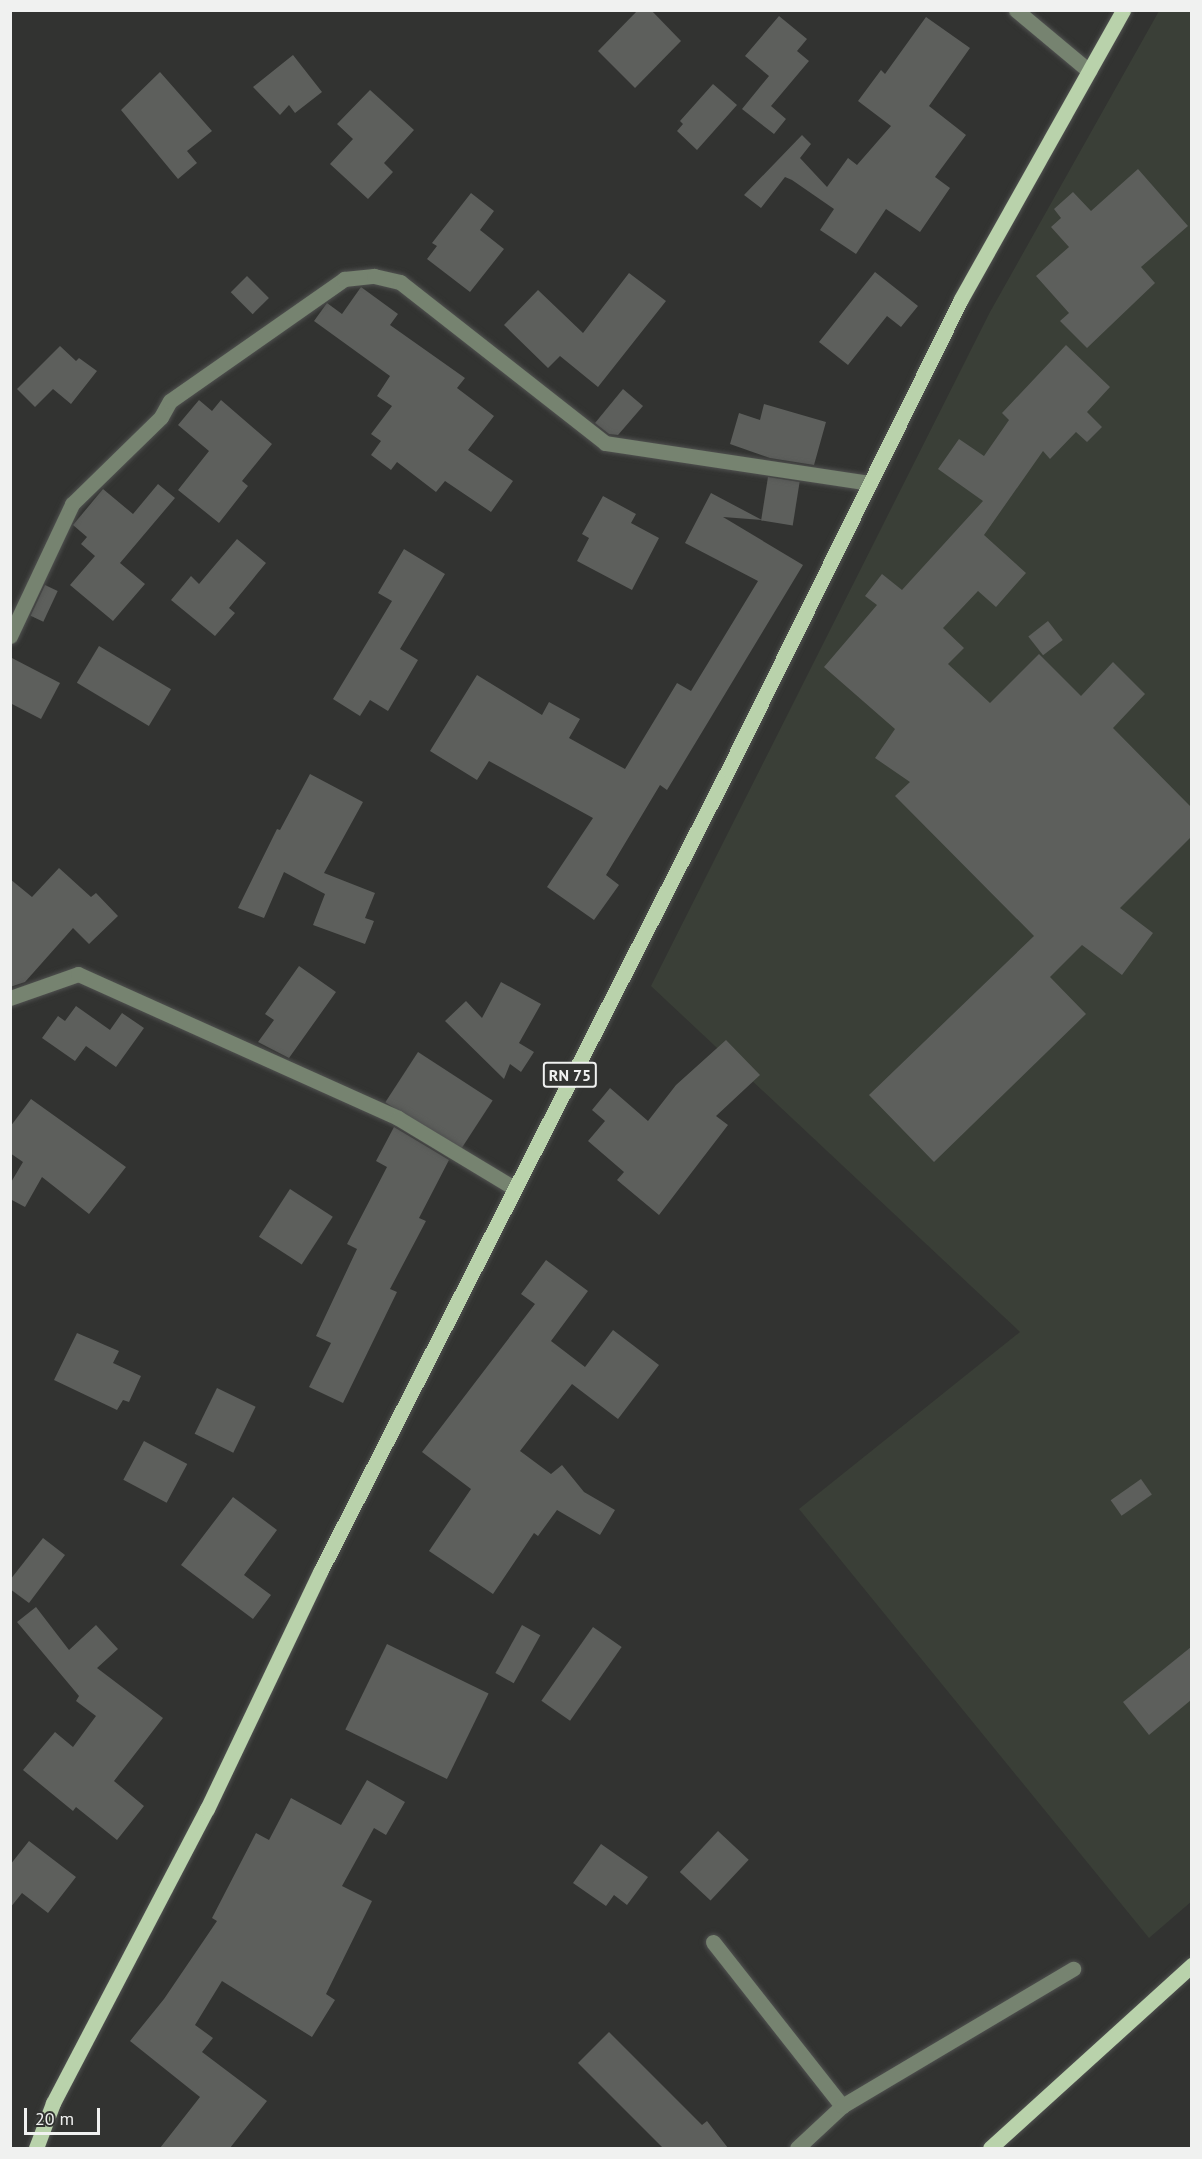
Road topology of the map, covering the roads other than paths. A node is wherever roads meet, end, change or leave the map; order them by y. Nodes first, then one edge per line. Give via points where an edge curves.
1 (1016, 10) edge
2 (1123, 10) edge
3 (1089, 71) junction
4 (870, 483) junction
5 (10, 636) edge
6 (10, 998) edge
7 (513, 1188) junction
8 (713, 1941) dead end
9 (1191, 1965) edge
10 (1073, 1970) dead end
11 (842, 2106) junction
12 (36, 2148) edge
13 (798, 2148) edge
14 (990, 2148) edge

1 - 3 street
2 - 3 main road, RN 75
3 - 4 main road, RN 75 via 961,298
4 - 5 street via 605,443 400,282 374,276 344,279 170,401 160,417 72,504
4 - 7 main road, RN 75
6 - 7 street via 78,974 398,1118
7 - 12 main road, RN 75 via 320,1572 207,1809 53,2103
8 - 11 street
9 - 14 main road
10 - 11 street
11 - 13 street

